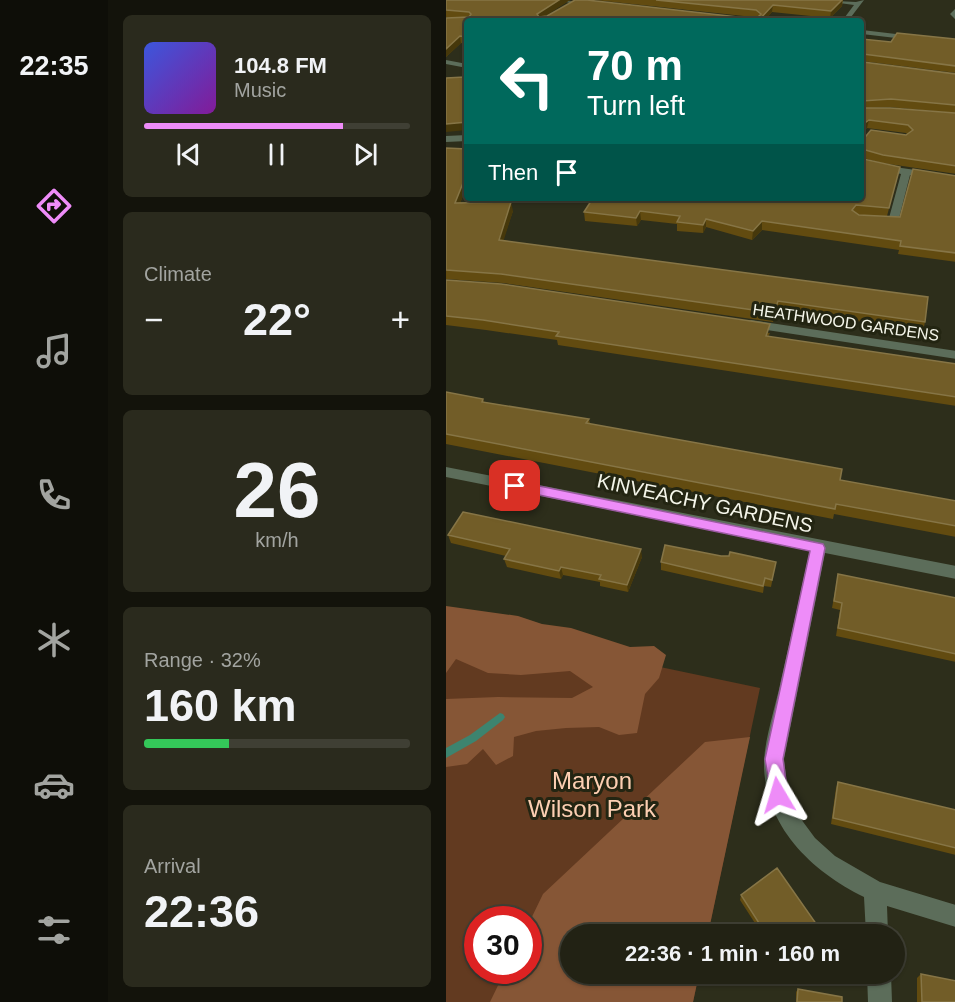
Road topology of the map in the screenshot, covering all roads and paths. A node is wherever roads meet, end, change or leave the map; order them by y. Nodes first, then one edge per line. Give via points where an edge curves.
1 (560, 0) edge
2 (820, 0) edge
3 (576, 1) edge
4 (588, 2) edge
5 (859, 2) edge
6 (567, 6) edge
7 (955, 11) edge
8 (847, 18) edge
9 (956, 18) edge
10 (864, 33) edge
11 (956, 43) edge
12 (446, 62) edge
13 (464, 65) edge
14 (464, 138) edge
15 (446, 139) edge
16 (864, 162) edge
17 (906, 172) junction
18 (956, 179) edge
19 (870, 219) edge
20 (741, 323) edge
21 (956, 355) edge
22 (446, 472) edge
23 (818, 548) junction
24 (956, 573) edge
25 (875, 893) junction
26 (956, 916) edge
27 (877, 924) edge
28 (879, 984) edge
29 (880, 1002) edge

1 - 3 street
2 - 5 street
3 - 4 street
3 - 6 street
5 - 8 street
7 - 9 street
10 - 11 street
12 - 13 street
14 - 15 street
16 - 17 street
17 - 18 street
17 - 19 street via 893,222
20 - 21 street, HEATHWOOD GARDENS
22 - 23 street, KINVEACHY GARDENS
23 - 24 street, KINVEACHY GARDENS
23 - 25 street via 774,759 778,795 796,831 829,867
25 - 26 street
25 - 27 street
28 - 29 street

